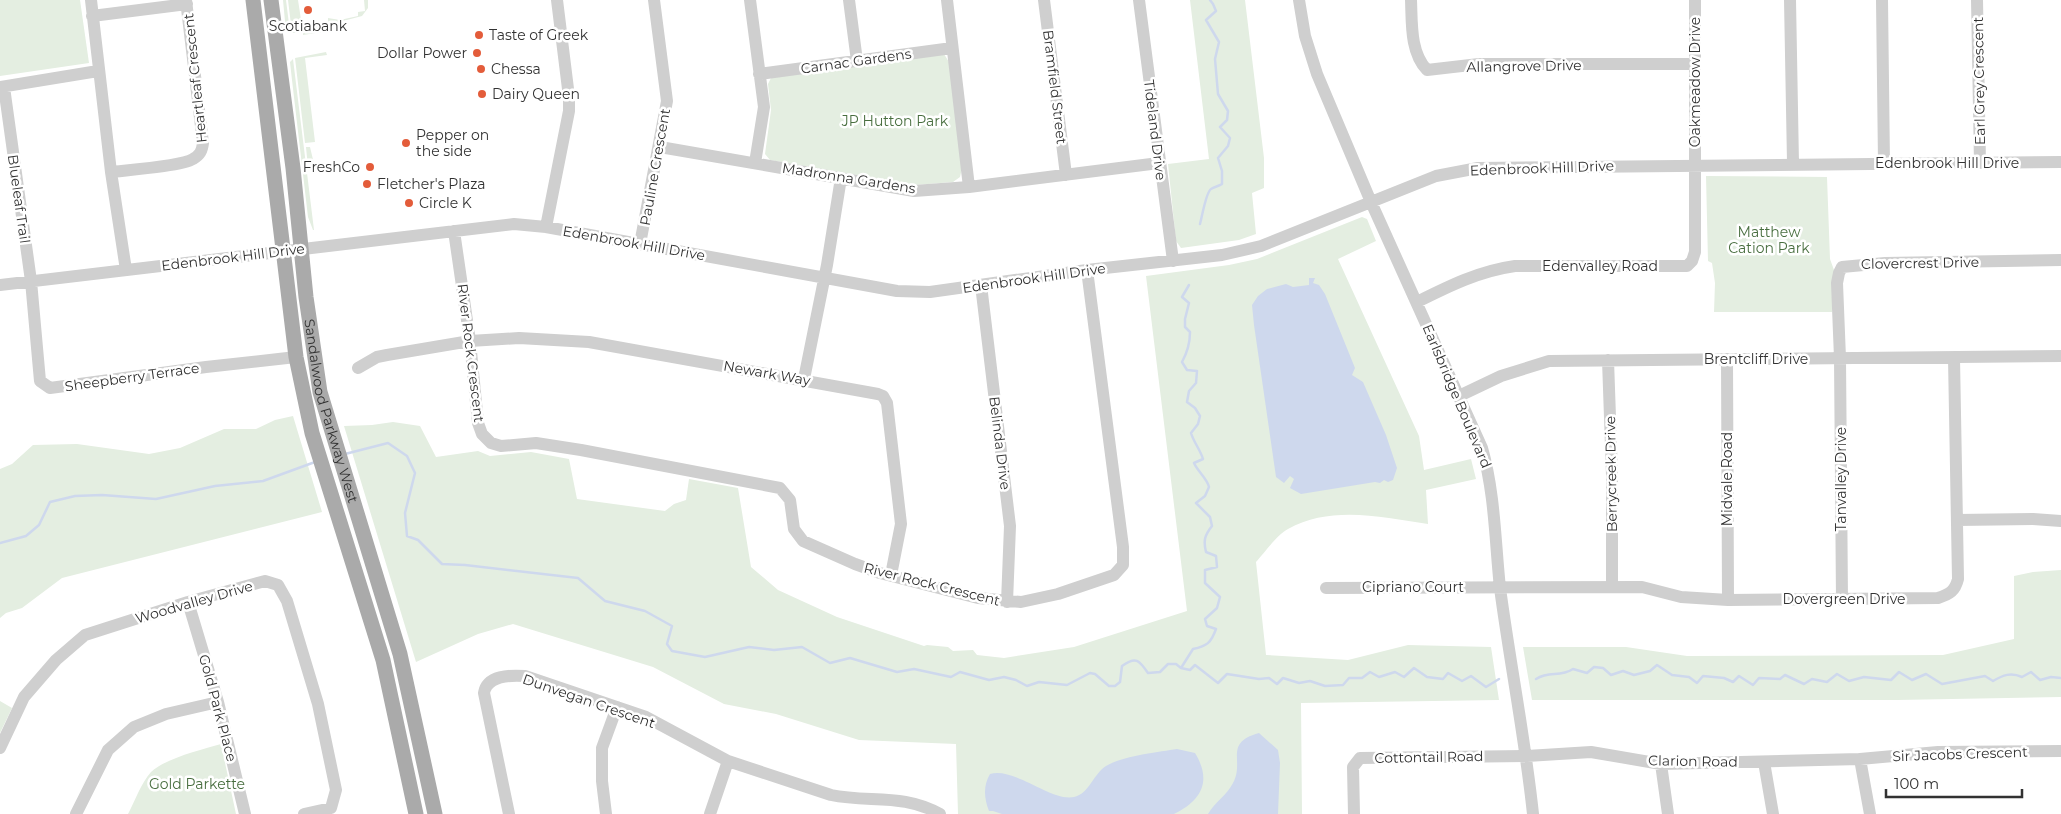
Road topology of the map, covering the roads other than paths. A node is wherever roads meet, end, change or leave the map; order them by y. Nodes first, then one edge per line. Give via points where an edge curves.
1 (90, 0) edge
2 (254, 0) edge
3 (271, 0) edge
4 (557, 0) edge
5 (654, 0) edge
6 (750, 0) edge
7 (849, 0) edge
8 (946, 0) edge
9 (1044, 0) edge
10 (1139, 0) edge
11 (1299, 0) edge
12 (1411, 0) edge
13 (1695, 0) edge
14 (1790, 0) edge
15 (1882, 0) edge
16 (1977, 0) edge
17 (187, 2) edge
18 (92, 16) junction
19 (952, 48) junction
20 (857, 61) junction
21 (1695, 64) junction
22 (98, 71) junction
23 (759, 74) junction
24 (2, 87) edge
25 (660, 147) junction
26 (1980, 162) junction
27 (2061, 162) edge
28 (755, 163) junction
29 (1159, 163) junction
30 (1793, 163) junction
31 (1884, 163) junction
32 (1695, 165) junction
33 (111, 172) junction
34 (1066, 175) junction
35 (842, 178) junction
36 (969, 187) junction
37 (1371, 202) junction
38 (546, 227) junction
39 (454, 231) junction
40 (640, 244) junction
41 (300, 249) junction
42 (285, 251) junction
43 (2061, 260) edge
44 (1172, 261) junction
45 (126, 270) junction
46 (1087, 270) junction
47 (825, 278) junction
48 (31, 281) junction
49 (0, 285) edge
50 (980, 285) junction
51 (1417, 302) junction
52 (470, 341) junction
53 (2061, 356) edge
54 (296, 357) junction
55 (1840, 358) junction
56 (1954, 358) junction
57 (1727, 359) junction
58 (1608, 360) junction
59 (358, 368) dead end
60 (804, 380) junction
61 (1459, 396) junction
62 (1957, 520) junction
63 (2061, 521) edge
64 (891, 575) junction
65 (1500, 587) junction
66 (1612, 587) junction
67 (1326, 588) dead end
68 (1728, 600) junction
69 (1842, 600) junction
70 (188, 602) junction
71 (1007, 602) junction
72 (218, 702) junction
73 (617, 707) junction
74 (0, 748) edge
75 (2061, 751) edge
76 (1527, 756) junction
77 (1860, 759) junction
78 (728, 761) junction
79 (1764, 762) junction
80 (1661, 764) junction
81 (76, 814) edge
82 (245, 814) edge
83 (304, 814) edge
84 (416, 814) edge
85 (435, 814) edge
86 (509, 814) edge
87 (606, 814) edge
88 (710, 814) edge
89 (940, 814) edge
90 (1354, 814) edge
91 (1533, 814) edge
92 (1668, 814) edge
93 (1773, 814) edge
94 (1870, 814) edge

1 - 18 street
2 - 42 main road, Sandalwood Parkway West
3 - 41 main road, Sandalwood Parkway West
4 - 38 street via 569,111
5 - 25 street, Pauline Crescent via 667,101
6 - 23 street
7 - 20 street
8 - 19 street
9 - 34 street, Bramfield Street
10 - 29 street, Tideland Drive
11 - 37 street, Earlsbridge Boulevard via 1305,36 1317,74
12 - 21 street, Allangrove Drive via 1414,41 1427,70 1480,64
13 - 21 street, Oakmeadow Drive
14 - 30 street
15 - 31 street
16 - 26 street, Earl Grey Crescent
17 - 18 street
17 - 33 street, Heartleaf Crescent via 202,150 188,162
18 - 22 street
19 - 20 street, Carnac Gardens
19 - 36 street
20 - 23 street, Carnac Gardens
21 - 32 street, Oakmeadow Drive
22 - 24 street
22 - 33 street
23 - 28 street via 764,107
24 - 48 street, Blueleaf Trail
25 - 28 street, Madronna Gardens
25 - 40 street, Pauline Crescent
26 - 27 street, Edenbrook Hill Drive
26 - 31 street, Edenbrook Hill Drive
28 - 35 street, Madronna Gardens
29 - 34 street, Madronna Gardens
29 - 44 street, Tideland Drive
30 - 31 street, Edenbrook Hill Drive
30 - 32 street, Edenbrook Hill Drive
32 - 37 street, Edenbrook Hill Drive via 1478,168 1436,176
32 - 51 street, Edenvalley Road via 1695,252 1687,266 1515,266 1492,269 1464,278
33 - 45 street
34 - 36 street, Madronna Gardens
35 - 36 street, Madronna Gardens via 914,191
35 - 47 street
37 - 44 street, Edenbrook Hill Drive via 1261,246 1222,256
37 - 51 street, Earlsbridge Boulevard
38 - 39 street, Edenbrook Hill Drive via 504,224
38 - 40 street, Edenbrook Hill Drive
39 - 41 street, Edenbrook Hill Drive
39 - 52 street, River Rock Crescent
40 - 47 street, Edenbrook Hill Drive
41 - 42 street, Edenbrook Hill Drive
41 - 85 main road, Sandalwood Parkway West via 320,392 400,654
42 - 45 street, Edenbrook Hill Drive
42 - 54 main road, Sandalwood Parkway West
43 - 55 street, Clovercrest Drive via 1886,263 1842,267 1837,284
44 - 46 street, Edenbrook Hill Drive
45 - 48 street, Edenbrook Hill Drive
46 - 50 street, Edenbrook Hill Drive
46 - 71 street, River Rock Crescent via 1122,537 1122,565 1114,575 1058,594
47 - 50 street, Edenbrook Hill Drive via 914,292
47 - 60 street
48 - 49 street, Edenbrook Hill Drive
48 - 54 street, Sheepberry Terrace via 40,381 50,388
50 - 71 street, Belinda Drive via 1010,526
51 - 61 street, Earlsbridge Boulevard
52 - 59 street, Newark Way via 377,357
52 - 60 street, Newark Way via 519,338 589,342
52 - 64 street, River Rock Crescent via 478,423 482,434 491,443 501,446 536,443 581,450 780,488 790,500 794,529 803,541 855,564
53 - 56 street, Brentcliff Drive
54 - 84 main road, Sandalwood Parkway West via 312,433 383,660
55 - 56 street, Brentcliff Drive
55 - 57 street, Brentcliff Drive
55 - 69 street, Tanvalley Drive
56 - 62 street, Dovergreen Drive
57 - 58 street, Brentcliff Drive
57 - 68 street, Midvale Road
58 - 61 street, Brentcliff Drive via 1550,361 1501,376
58 - 66 street, Berrycreek Drive
60 - 64 street, Newark Way via 878,394 887,403 901,524
61 - 65 street, Earlsbridge Boulevard via 1482,448 1489,474
62 - 63 street
62 - 69 street, Dovergreen Drive via 1958,578 1955,589 1949,594 1938,598
64 - 71 street, River Rock Crescent via 978,598
65 - 66 street, Dovergreen Drive
65 - 67 street, Cipriano Court
65 - 76 street, Earlsbridge Boulevard
66 - 68 street, Dovergreen Drive via 1642,587 1681,597
68 - 69 street, Dovergreen Drive
70 - 72 street, Gold Park Place
70 - 74 street, Woodvalley Drive via 85,635 56,660 24,697
70 - 83 street, Woodvalley Drive via 265,581 278,586 287,601 318,704 336,790 331,808
72 - 81 street via 166,714 134,727 108,750
72 - 82 street, Gold Park Place
73 - 78 street, Dunvegan Crescent via 646,717
73 - 86 street, Dunvegan Crescent via 525,676 509,675 490,681 484,693
73 - 87 street via 602,748
75 - 77 street, Sir Jacobs Crescent via 1938,752
76 - 80 street, Clarion Road via 1591,752
76 - 90 street, Cottontail Road via 1360,758 1353,767
76 - 91 street, Earlsbridge Boulevard
77 - 79 street, Clarion Road
77 - 94 street
78 - 88 street
78 - 89 street, Dunvegan Crescent via 831,795 913,802
79 - 80 street, Clarion Road
79 - 93 street
80 - 92 street

